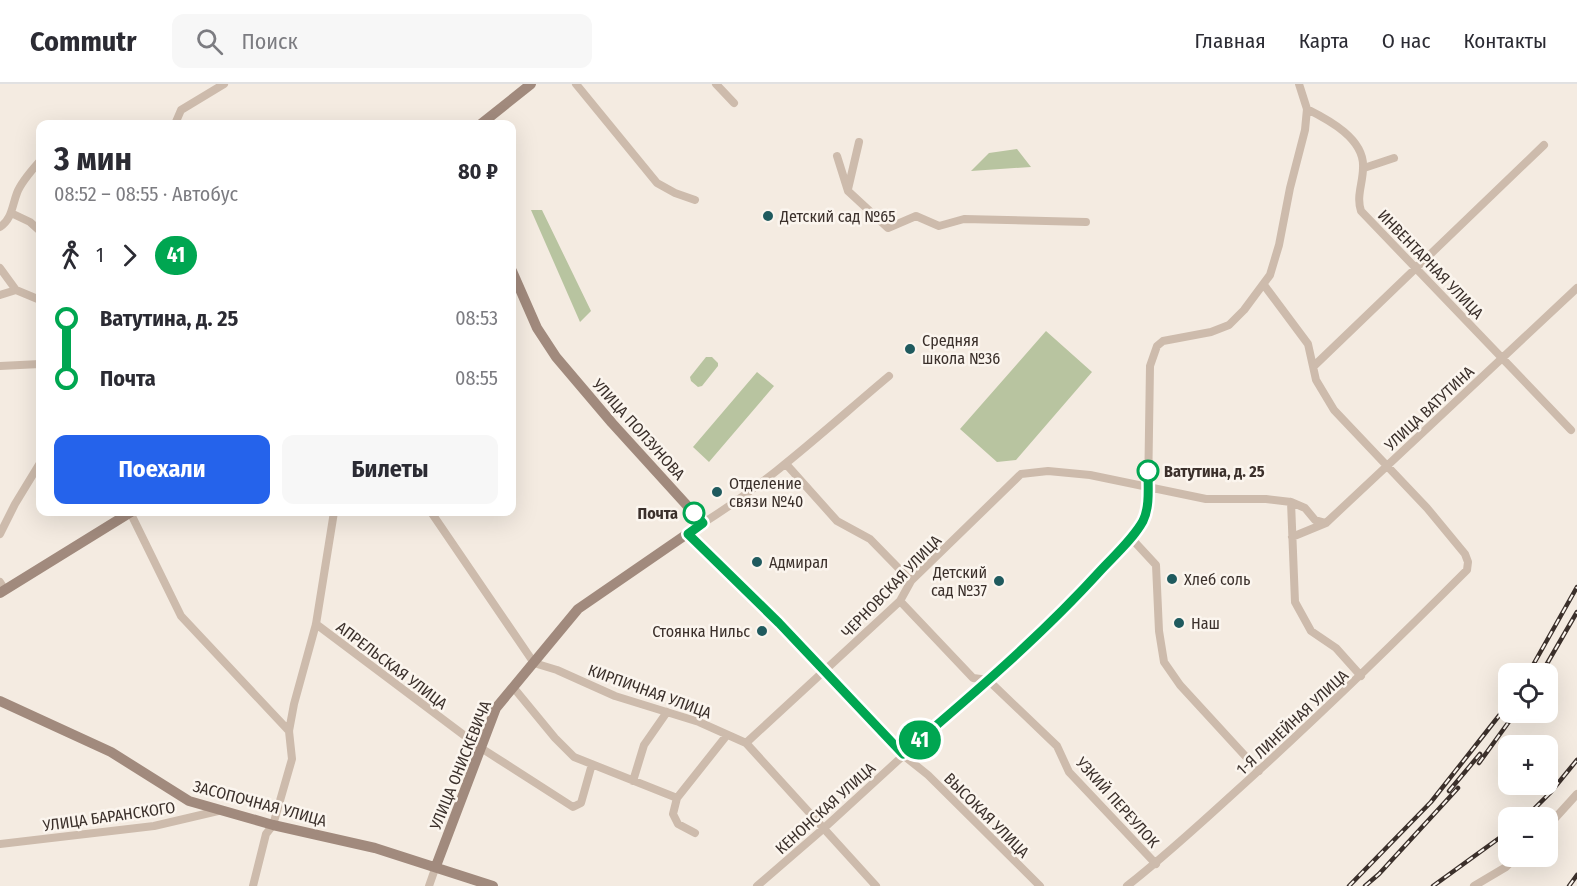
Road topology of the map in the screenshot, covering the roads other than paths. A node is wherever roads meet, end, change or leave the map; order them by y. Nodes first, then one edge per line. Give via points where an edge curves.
1 (224, 84) edge
2 (531, 84) edge
3 (576, 84) edge
4 (716, 84) edge
5 (1299, 84) edge
6 (734, 103) dead end
7 (1307, 109) junction
8 (177, 120) edge
9 (486, 120) edge
10 (859, 142) dead end
11 (1544, 146) dead end
12 (837, 156) dead end
13 (1394, 158) dead end
14 (36, 166) edge
15 (1364, 168) junction
16 (848, 191) junction
17 (695, 200) dead end
18 (11, 213) junction
19 (1086, 222) dead end
20 (0, 227) edge
21 (36, 227) edge
22 (0, 267) edge
23 (1416, 268) junction
24 (516, 280) edge
25 (1264, 285) junction
26 (1577, 288) edge
27 (16, 290) junction
28 (0, 295) edge
29 (36, 298) edge
30 (1503, 358) junction
31 (36, 364) edge
32 (0, 366) edge
33 (1314, 366) junction
34 (889, 376) dead end
35 (1571, 430) dead end
36 (786, 464) junction
37 (1387, 468) junction
38 (36, 470) edge
39 (1148, 488) junction
40 (1291, 502) junction
41 (123, 516) edge
42 (132, 516) edge
43 (333, 516) edge
44 (434, 516) edge
45 (703, 523) junction
46 (1326, 523) junction
47 (0, 534) edge
48 (688, 534) junction
49 (1292, 537) junction
50 (1131, 538) junction
51 (911, 581) junction
52 (2, 588) edge
53 (900, 601) junction
54 (316, 624) junction
55 (534, 663) junction
56 (825, 672) junction
57 (1361, 676) junction
58 (988, 680) junction
59 (513, 687) junction
60 (0, 701) edge
61 (667, 712) junction
62 (290, 731) junction
63 (727, 735) junction
64 (746, 743) junction
65 (481, 748) junction
66 (903, 754) junction
67 (592, 764) junction
68 (1259, 771) junction
69 (633, 781) junction
70 (1577, 794) edge
71 (678, 798) junction
72 (221, 810) junction
73 (1558, 815) edge
74 (273, 825) junction
75 (823, 829) junction
76 (695, 833) dead end
77 (0, 844) edge
78 (1156, 864) junction
79 (436, 866) junction
80 (1506, 867) edge
81 (254, 886) edge
82 (429, 886) edge
83 (493, 886) edge
84 (757, 886) edge
85 (876, 886) edge
86 (1040, 886) edge
87 (1127, 886) edge
88 (1474, 886) edge

1 - 8 street via 182,110
2 - 9 street
3 - 17 street via 657,183
4 - 6 street
5 - 7 street
7 - 15 street via 1349,135
7 - 25 street via 1280,245
10 - 16 street
11 - 23 street
12 - 16 street
13 - 15 street
14 - 18 street via 18,191
15 - 23 street, ИНВЕНТАРНАЯ УЛИЦА via 1358,202 1361,211
16 - 19 street via 888,228 916,216 939,226 964,219
18 - 20 street
18 - 21 street
22 - 27 street
23 - 30 street, ИНВЕНТАРНАЯ УЛИЦА
23 - 33 street
24 - 45 street, УЛИЦА ПОЛЗУНОВА via 537,328 556,357
25 - 33 street via 1308,344
25 - 39 street, КЕНОНСКАЯ УЛИЦА via 1229,325 1168,339 1157,346 1150,366
26 - 30 street, УЛИЦА ВАТУТИНА
27 - 28 street
27 - 29 street
30 - 35 street, ИНВЕНТАРНАЯ УЛИЦА
30 - 37 street, УЛИЦА ВАТУТИНА
31 - 32 street
33 - 37 street via 1316,380 1334,410
34 - 36 street
36 - 45 street
36 - 51 street via 837,521 870,539
37 - 46 street, УЛИЦА ВАТУТИНА
37 - 57 street, 1-Я ЛИНЕЙНАЯ УЛИЦА via 1427,508 1468,562 1467,570
38 - 47 street
39 - 40 street, ЧЕРНОВСКАЯ УЛИЦА via 1206,499
39 - 50 street, КЕНОНСКАЯ УЛИЦА via 1144,518
39 - 51 street, ЧЕРНОВСКАЯ УЛИЦА via 1090,475 1048,471 1021,474
40 - 46 street via 1305,508 1315,520
40 - 49 street
41 - 52 street
42 - 62 street via 181,616
43 - 54 street
44 - 55 street
45 - 48 street, УЛИЦА ОНИСКЕВИЧА
46 - 49 street, УЛИЦА ВАТУТИНА
48 - 55 street, УЛИЦА ОНИСКЕВИЧА via 578,609
48 - 56 street, ВЫСОКАЯ УЛИЦА
49 - 57 street via 1295,602 1311,631 1336,648
50 - 58 street, КЕНОНСКАЯ УЛИЦА via 1082,592
50 - 68 street via 1156,565 1164,662 1180,685
51 - 53 street, ЧЕРНОВСКАЯ УЛИЦА
53 - 56 street, ЧЕРНОВСКАЯ УЛИЦА
53 - 58 street, УЗКИЙ ПЕРЕУЛОК via 973,678
54 - 62 street
54 - 65 street, АПРЕЛЬСКАЯ УЛИЦА
55 - 59 street, УЛИЦА ОНИСКЕВИЧА
55 - 61 street, КИРПИЧНАЯ УЛИЦА
56 - 64 street, ЧЕРНОВСКАЯ УЛИЦА
56 - 66 street, ВЫСОКАЯ УЛИЦА
57 - 68 street, 1-Я ЛИНЕЙНАЯ УЛИЦА
58 - 66 street, КЕНОНСКАЯ УЛИЦА
58 - 78 street, УЗКИЙ ПЕРЕУЛОК via 1057,746 1070,772
59 - 65 street, УЛИЦА ОНИСКЕВИЧА via 496,708
59 - 67 street via 574,757
60 - 72 street, ЗАСОПОЧНАЯ УЛИЦА via 111,752 189,801
61 - 63 street, КИРПИЧНАЯ УЛИЦА
61 - 69 street via 644,745
62 - 74 street via 292,759
63 - 64 street, КИРПИЧНАЯ УЛИЦА
63 - 71 street
64 - 75 street, КИРПИЧНАЯ УЛИЦА
65 - 67 street, АПРЕЛЬСКАЯ УЛИЦА via 573,807 581,803
65 - 79 street, УЛИЦА ОНИСКЕВИЧА
66 - 75 street, КЕНОНСКАЯ УЛИЦА
66 - 86 street, ВЫСОКАЯ УЛИЦА
67 - 69 street
68 - 78 street, 1-Я ЛИНЕЙНАЯ УЛИЦА
69 - 71 street
70 - 73 street
71 - 76 street via 673,814 678,824
72 - 74 street, ЗАСОПОЧНАЯ УЛИЦА
72 - 77 street, УЛИЦА БАРАНСКОГО via 154,826
74 - 79 street, ЗАСОПОЧНАЯ УЛИЦА
74 - 81 street via 266,834
75 - 84 street, КЕНОНСКАЯ УЛИЦА
75 - 85 street, КИРПИЧНАЯ УЛИЦА
78 - 87 street, 1-Я ЛИНЕЙНАЯ УЛИЦА
79 - 82 street, УЛИЦА ОНИСКЕВИЧА
79 - 83 street, ЗАСОПОЧНАЯ УЛИЦА
80 - 88 street

